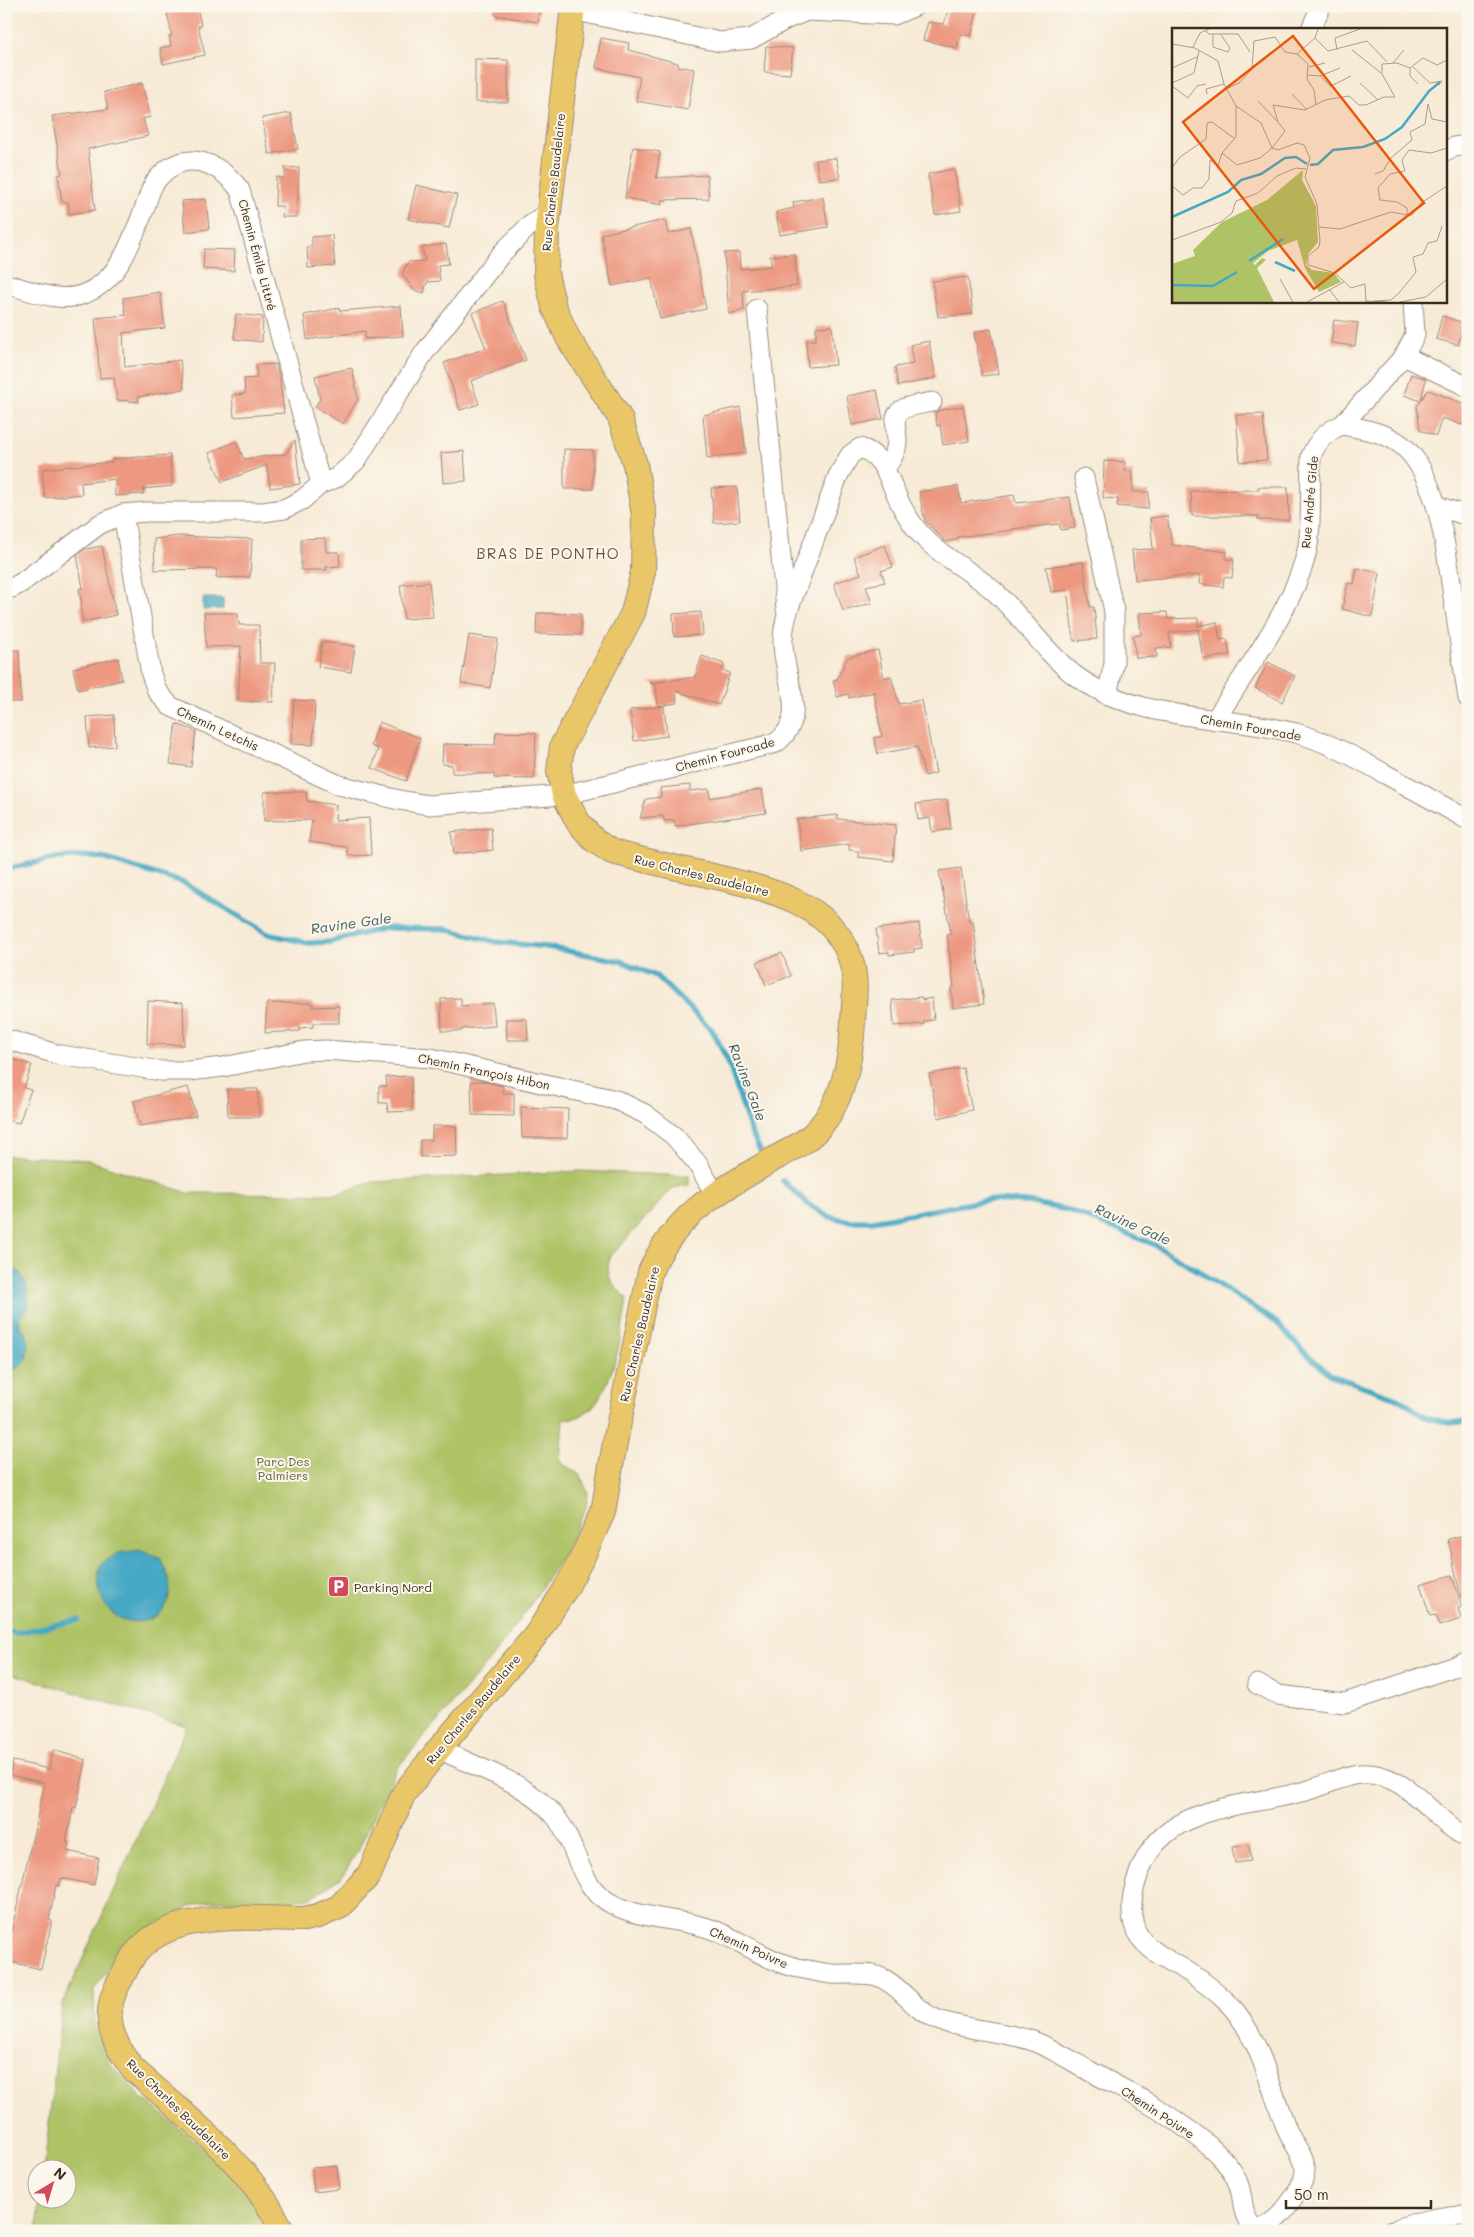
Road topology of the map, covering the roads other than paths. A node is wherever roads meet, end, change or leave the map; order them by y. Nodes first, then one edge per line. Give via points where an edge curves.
1 (915, 6) edge
2 (1322, 6) edge
3 (572, 8) edge
4 (1311, 28) edge
5 (1468, 145) edge
6 (1446, 151) edge
7 (548, 212) junction
8 (6, 284) edge
9 (1413, 302) edge
10 (757, 309) dead end
11 (1404, 356) junction
12 (1468, 387) edge
13 (932, 402) dead end
14 (1342, 425) junction
15 (885, 468) junction
16 (1084, 478) dead end
17 (321, 484) junction
18 (1437, 506) junction
19 (123, 514) junction
20 (1468, 516) edge
21 (6, 587) edge
22 (787, 616) junction
23 (1465, 659) edge
24 (1107, 695) junction
25 (1468, 698) edge
26 (1215, 720) junction
27 (564, 795) junction
28 (1468, 820) edge
29 (6, 1039) edge
30 (715, 1194) junction
31 (1468, 1662) edge
32 (1257, 1684) dead end
33 (439, 1749) junction
34 (1468, 1838) edge
35 (1468, 2215) edge
36 (1260, 2230) edge
37 (282, 2231) edge
38 (1391, 2231) edge

1 - 3 street via 894,15 806,12 792,16 751,39 720,42
2 - 4 street
3 - 7 main road, Rue Charles Baudelaire
5 - 6 street
7 - 17 street via 502,253 424,353 356,461 336,478
7 - 27 main road, Rue Charles Baudelaire via 546,274 554,307 568,338 620,418 634,464 644,515 643,572 633,613 562,746 559,771
8 - 17 street, Chemin Émile Littré via 62,299 83,295 103,285 130,246 154,183 176,165 195,159 214,166 230,177 240,190
9 - 11 street, Rue André Gide via 1415,335
10 - 22 street
11 - 12 street
11 - 14 street, Rue André Gide
13 - 15 street via 904,408 897,414 894,422 897,444 893,458
14 - 18 street via 1384,435 1402,445 1420,468
14 - 26 street, Rue André Gide via 1323,437 1311,456 1308,545 1296,582 1281,614
15 - 22 street, Chemin Fourcade via 871,453 860,448 850,455 843,466
15 - 24 street, Chemin Fourcade via 904,512 928,542 996,593 1060,663
16 - 24 street via 1114,611 1114,663
17 - 19 street via 302,500 284,509
18 - 20 street
18 - 23 street
19 - 21 street via 100,524 21,583 12,588
19 - 27 street, Chemin Letchis via 151,674 157,691 170,706 339,785 399,800 429,805
22 - 27 street, Chemin Fourcade via 783,640 795,709 791,727 785,736 776,742
23 - 25 street
24 - 26 street, Chemin Fourcade via 1166,713
26 - 28 street, Chemin Fourcade via 1272,728 1324,743
27 - 30 main road, Rue Charles Baudelaire via 578,822 594,840 612,852 787,897 827,923 837,933 849,956 855,980 852,1046 841,1092 819,1128
29 - 30 street, Chemin François Hibon via 60,1055 161,1071 223,1067 304,1051 431,1058 616,1100 646,1114 674,1136 697,1163
30 - 33 main road, Rue Charles Baudelaire via 681,1222 660,1249 650,1272 603,1512 582,1558 536,1635
31 - 32 street via 1345,1702 1278,1696
33 - 36 street, Chemin Poivre via 506,1779 539,1801 565,1830 587,1882 598,1896 613,1905 631,1912 712,1929 764,1956 796,1967 832,1974 876,1976 896,1986 916,2007 932,2017 1033,2041 1145,2101 1184,2126 1226,2163 1238,2181 1245,2217
33 - 37 main road, Rue Charles Baudelaire via 404,1793 369,1875 340,1907 304,1918 207,1920 166,1930 135,1954 112,1997 109,2014 111,2032 119,2051 132,2068 248,2177 274,2212
34 - 36 street, Chemin Poivre via 1446,1825 1399,1783 1380,1775 1358,1773 1310,1790 1198,1815 1163,1836 1144,1857 1132,1891 1134,1926 1149,1946 1212,1988 1230,2005 1248,2030 1289,2135 1304,2162 1302,2183 1295,2196 1272,2223
35 - 38 street via 1422,2220

